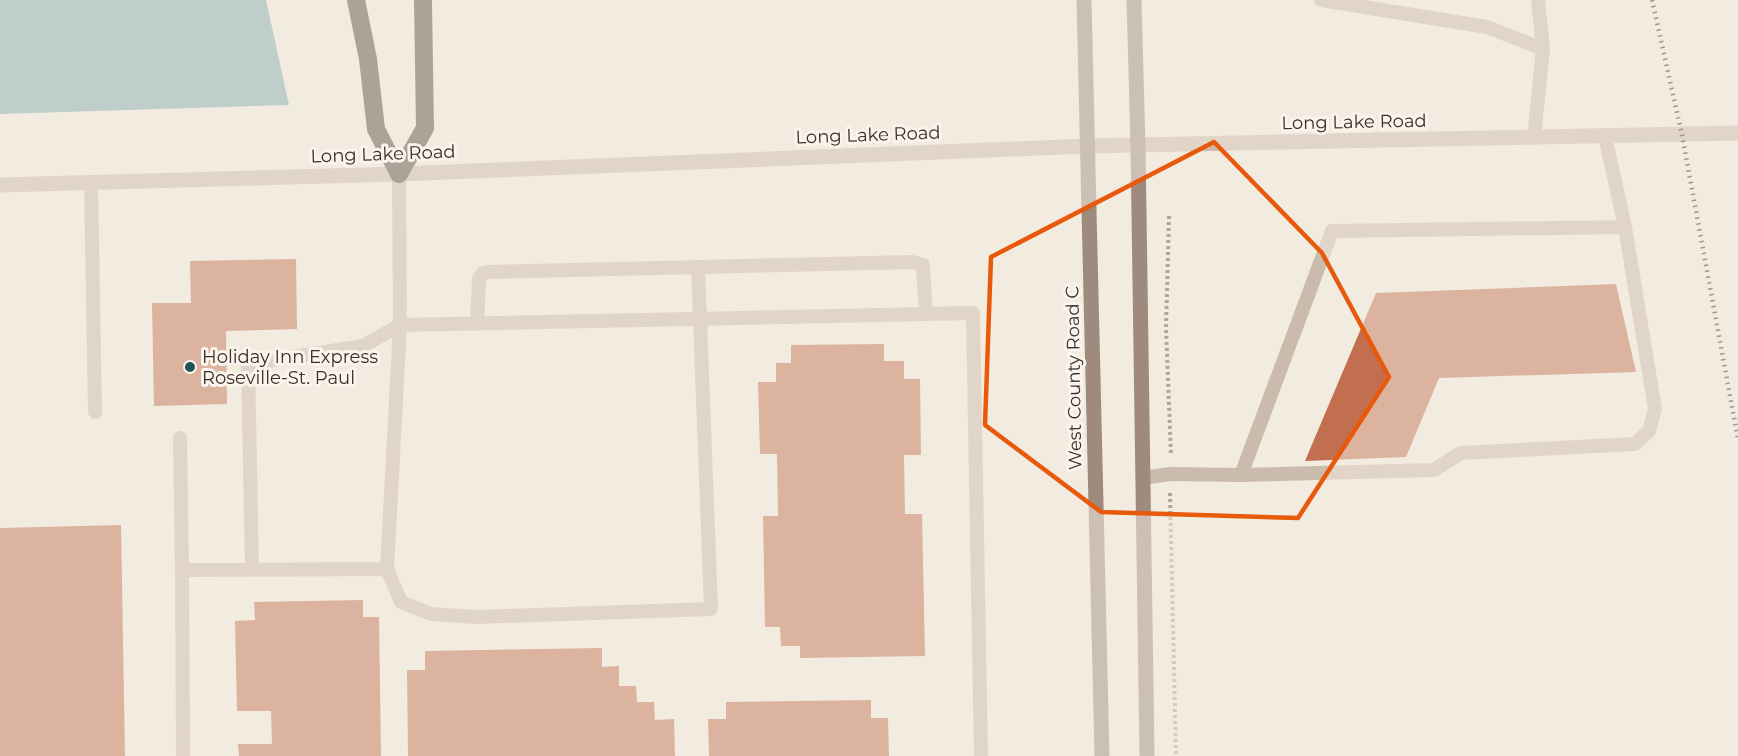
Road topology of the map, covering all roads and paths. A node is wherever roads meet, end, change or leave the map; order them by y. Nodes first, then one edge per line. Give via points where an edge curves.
1 (356, 0) edge
2 (423, 0) edge
3 (1084, 0) edge
4 (1134, 0) edge
5 (1321, 0) edge
6 (1538, 0) edge
7 (1543, 49) junction
8 (1738, 133) edge
9 (1605, 136) junction
10 (1534, 138) junction
11 (1088, 146) junction
12 (1138, 146) junction
13 (399, 174) junction
14 (91, 182) junction
15 (0, 185) edge
16 (1625, 227) junction
17 (698, 267) junction
18 (927, 314) junction
19 (701, 318) junction
20 (477, 324) junction
21 (400, 325) junction
22 (95, 412) dead end
23 (180, 438) dead end
24 (1241, 475) junction
25 (1143, 478) junction
26 (387, 569) junction
27 (182, 570) junction
28 (252, 570) junction
29 (183, 756) edge
30 (981, 756) edge
31 (1102, 756) edge
32 (1147, 756) edge

1 - 13 highway via 376,129
2 - 13 highway via 425,128
3 - 11 main road, West County Road C
4 - 12 main road
5 - 7 lane via 1487,27
6 - 7 lane
7 - 10 lane
8 - 9 street, Long Lake Road
9 - 10 street, Long Lake Road
9 - 16 lane
10 - 12 street, Long Lake Road
11 - 12 street, Long Lake Road
11 - 13 street, Long Lake Road
11 - 31 main road, West County Road C
12 - 25 main road
13 - 14 street, Long Lake Road
13 - 21 lane
14 - 15 street, Long Lake Road
14 - 22 lane
16 - 24 lane via 1332,231
16 - 24 lane via 1655,409 1649,431 1635,444 1461,453 1434,470
17 - 18 lane via 912,262 923,265
17 - 19 lane
17 - 20 lane via 483,273 477,286
18 - 19 lane
18 - 30 lane via 973,313
19 - 20 lane
19 - 26 lane via 711,609 476,617 431,614 401,602
20 - 21 lane
21 - 26 lane
21 - 28 lane via 363,346 248,364
23 - 27 lane
24 - 25 lane via 1170,474
25 - 32 main road
26 - 28 lane
27 - 28 lane
27 - 29 lane

